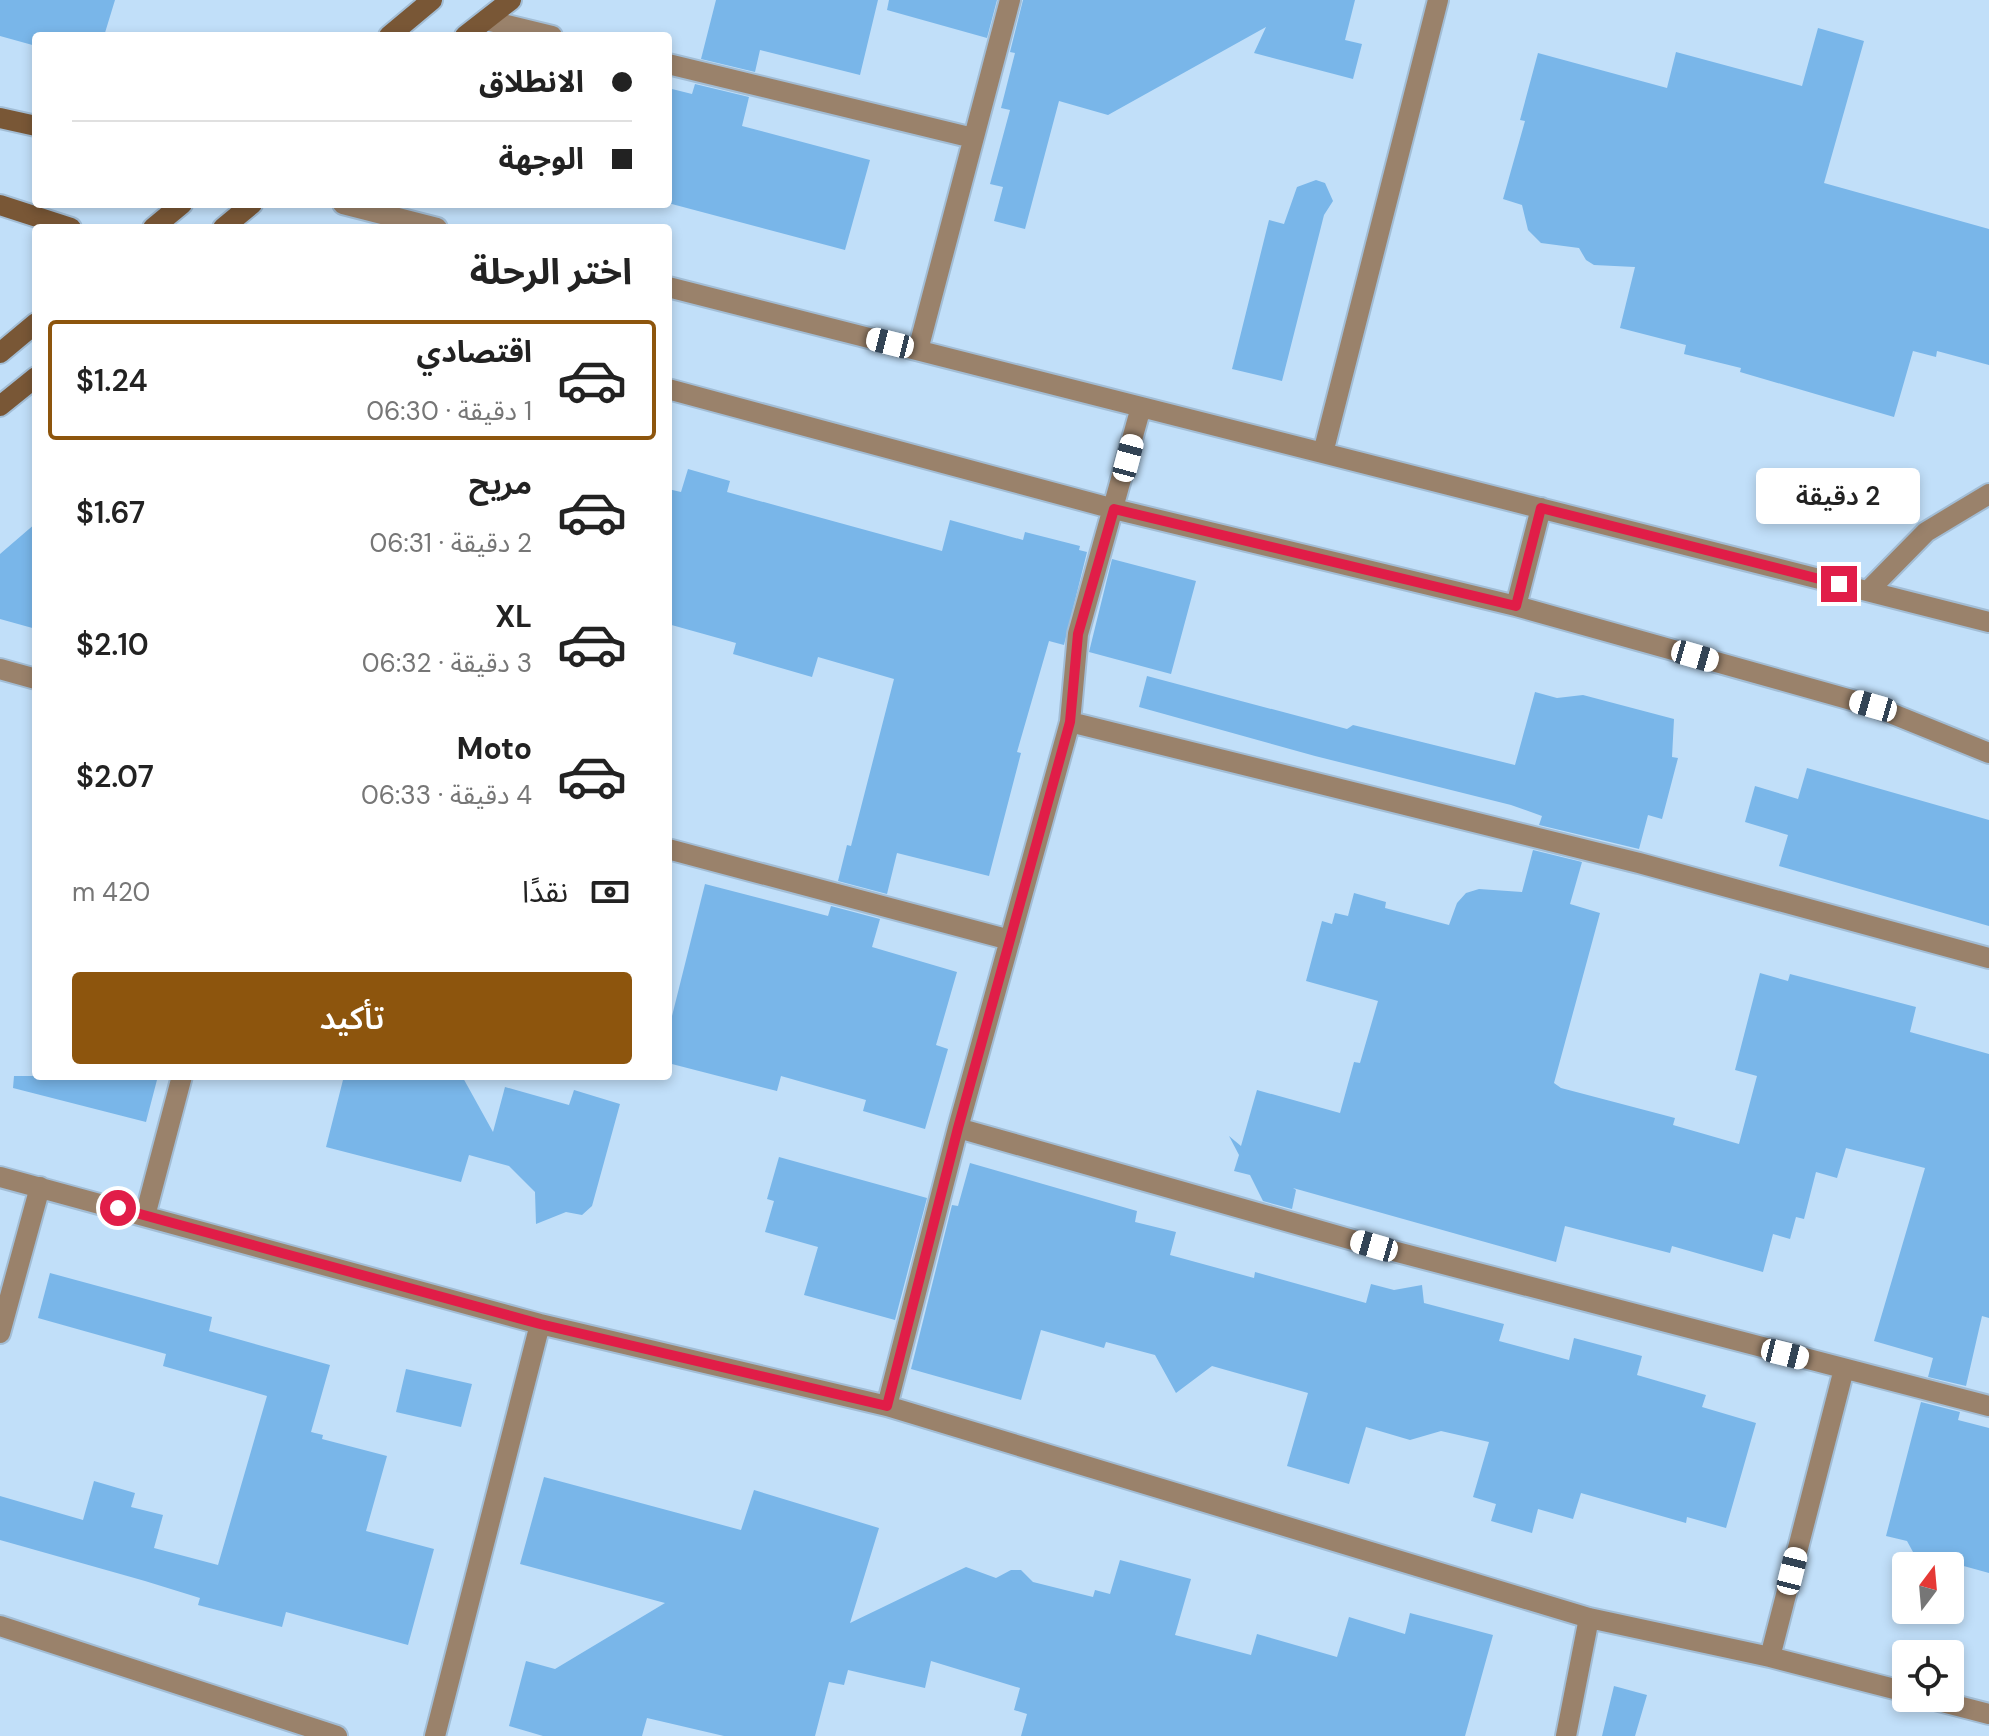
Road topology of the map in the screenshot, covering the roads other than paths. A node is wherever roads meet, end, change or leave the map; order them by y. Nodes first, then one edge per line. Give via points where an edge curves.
1 (432, 0) edge
2 (511, 0) edge
3 (1010, 0) edge
4 (1438, 0) edge
5 (486, 20) junction
6 (394, 32) edge
7 (470, 32) edge
8 (536, 32) edge
9 (672, 65) edge
10 (0, 118) edge
11 (32, 125) edge
12 (973, 138) junction
13 (0, 205) edge
14 (177, 208) edge
15 (247, 208) edge
16 (359, 208) edge
17 (59, 224) edge
18 (158, 224) edge
19 (228, 224) edge
20 (421, 224) edge
21 (672, 288) edge
22 (32, 326) edge
23 (918, 350) junction
24 (0, 353) edge
25 (32, 380) edge
26 (672, 390) edge
27 (0, 406) edge
28 (1141, 407) junction
29 (1323, 453) junction
30 (1989, 494) edge
31 (1541, 508) junction
32 (1114, 509) junction
33 (1868, 591) junction
34 (1516, 606) junction
35 (1989, 622) edge
36 (0, 669) edge
37 (32, 678) edge
38 (1070, 722) junction
39 (1989, 753) edge
40 (672, 850) edge
41 (1010, 940) junction
42 (1989, 958) edge
43 (181, 1080) edge
44 (958, 1128) junction
45 (0, 1177) edge
46 (40, 1187) junction
47 (145, 1216) junction
48 (540, 1324) junction
49 (0, 1333) edge
50 (1844, 1369) junction
51 (887, 1406) junction
52 (1989, 1406) edge
53 (1589, 1618) junction
54 (0, 1626) edge
55 (1770, 1657) junction
56 (1892, 1688) edge
57 (1964, 1708) edge
58 (1989, 1714) edge
59 (337, 1736) edge
60 (435, 1736) edge
61 (1566, 1736) edge

1 - 6 main road
2 - 5 main road
3 - 12 street
4 - 29 street
5 - 7 main road
5 - 8 street
9 - 12 street
10 - 11 main road
12 - 23 street
13 - 17 main road
14 - 18 main road
15 - 19 main road
16 - 20 street
21 - 23 street
22 - 24 main road
23 - 28 street
25 - 27 main road
26 - 32 street
28 - 29 street
28 - 32 street
29 - 31 street
30 - 33 street via 1926,532
31 - 33 street
31 - 34 street
32 - 34 street
32 - 38 street via 1078,634
33 - 35 street
34 - 39 street via 1873,706
36 - 37 street
38 - 41 street
38 - 42 street via 1639,863
40 - 41 street
41 - 44 street
43 - 47 street
44 - 50 street via 1374,1246
44 - 51 street
45 - 46 street
46 - 47 street
46 - 49 street
47 - 48 street
48 - 51 street
48 - 60 street
50 - 52 street
50 - 55 street
51 - 53 street
53 - 55 street
53 - 61 street
54 - 59 street
55 - 56 street
57 - 58 street

